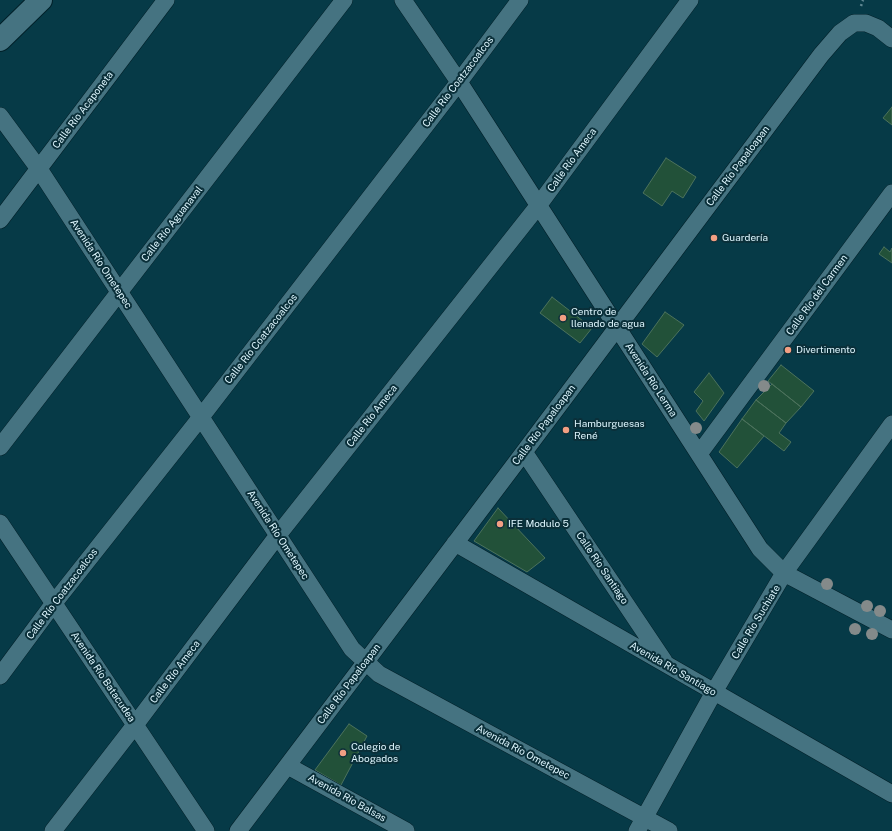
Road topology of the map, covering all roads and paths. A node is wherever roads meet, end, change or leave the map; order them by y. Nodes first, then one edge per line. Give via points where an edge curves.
1 (40, 0) edge
2 (166, 0) edge
3 (344, 0) edge
4 (403, 0) edge
5 (520, 0) edge
6 (690, 0) edge
7 (892, 39) edge
8 (0, 40) edge
9 (459, 82) junction
10 (0, 116) edge
11 (39, 169) junction
12 (892, 193) edge
13 (538, 206) junction
14 (0, 220) edge
15 (120, 293) junction
16 (618, 328) junction
17 (200, 417) junction
18 (892, 424) edge
19 (0, 447) edge
20 (524, 452) junction
21 (699, 454) junction
22 (0, 523) edge
23 (278, 535) junction
24 (455, 543) junction
25 (784, 572) junction
26 (54, 603) junction
27 (892, 630) edge
28 (366, 662) junction
29 (666, 664) junction
30 (0, 676) edge
31 (714, 692) junction
32 (135, 725) junction
33 (288, 766) junction
34 (892, 794) edge
35 (641, 824) edge
36 (53, 831) edge
37 (206, 831) edge
38 (238, 831) edge
39 (406, 831) edge
40 (670, 831) edge

1 - 8 street
2 - 11 street, Calle Río Acaponeta
3 - 15 street, Calle Río Aguanaval
4 - 9 street, Avenida Río Lerma
5 - 9 street, Calle Río Coatzacoalcos
6 - 13 street, Calle Río Ameca
7 - 16 street, Calle Río Papaloapan via 878,28 866,23 854,23 840,32
9 - 13 street, Avenida Río Lerma
9 - 17 street, Calle Río Coatzacoalcos
10 - 11 street, Avenida Río Ometepec
11 - 14 street, Calle Río Acaponeta
11 - 15 street, Avenida Río Ometepec
12 - 21 street, Calle Río del Carmen
13 - 16 street, Avenida Río Lerma
13 - 23 street, Calle Río Ameca
15 - 17 street, Avenida Río Ometepec
15 - 19 street, Calle Río Aguanaval
16 - 20 street, Calle Río Papaloapan
16 - 21 street, Avenida Río Lerma
17 - 23 street, Avenida Río Ometepec
17 - 26 street, Calle Río Coatzacoalcos
18 - 25 street, Calle Río Suchiate
20 - 24 street, Calle Río Papaloapan
20 - 29 street, Calle Río Santiago
21 - 25 street, Avenida Río Lerma via 760,548
22 - 26 street, Avenida Río Batacudea
23 - 28 street, Avenida Río Ometepec via 352,649
23 - 32 street, Calle Río Ameca
24 - 28 street, Calle Río Papaloapan
24 - 29 street, Avenida Río Santiago
25 - 27 street, Avenida Río Lerma
25 - 31 street, Calle Río Suchiate
26 - 30 street, Calle Río Coatzacoalcos
26 - 32 street, Avenida Río Batacudea
28 - 33 street, Calle Río Papaloapan
28 - 35 street, Avenida Río Ometepec via 379,674
29 - 31 street, Avenida Río Santiago
31 - 34 street, Avenida Río Santiago
31 - 35 street, Calle Río Suchiate
32 - 36 street, Calle Río Ameca
32 - 37 street, Avenida Río Batacudea
33 - 38 street, Calle Río Papaloapan
33 - 39 street, Avenida Río Balsas
35 - 40 street, Avenida Río Ometepec

